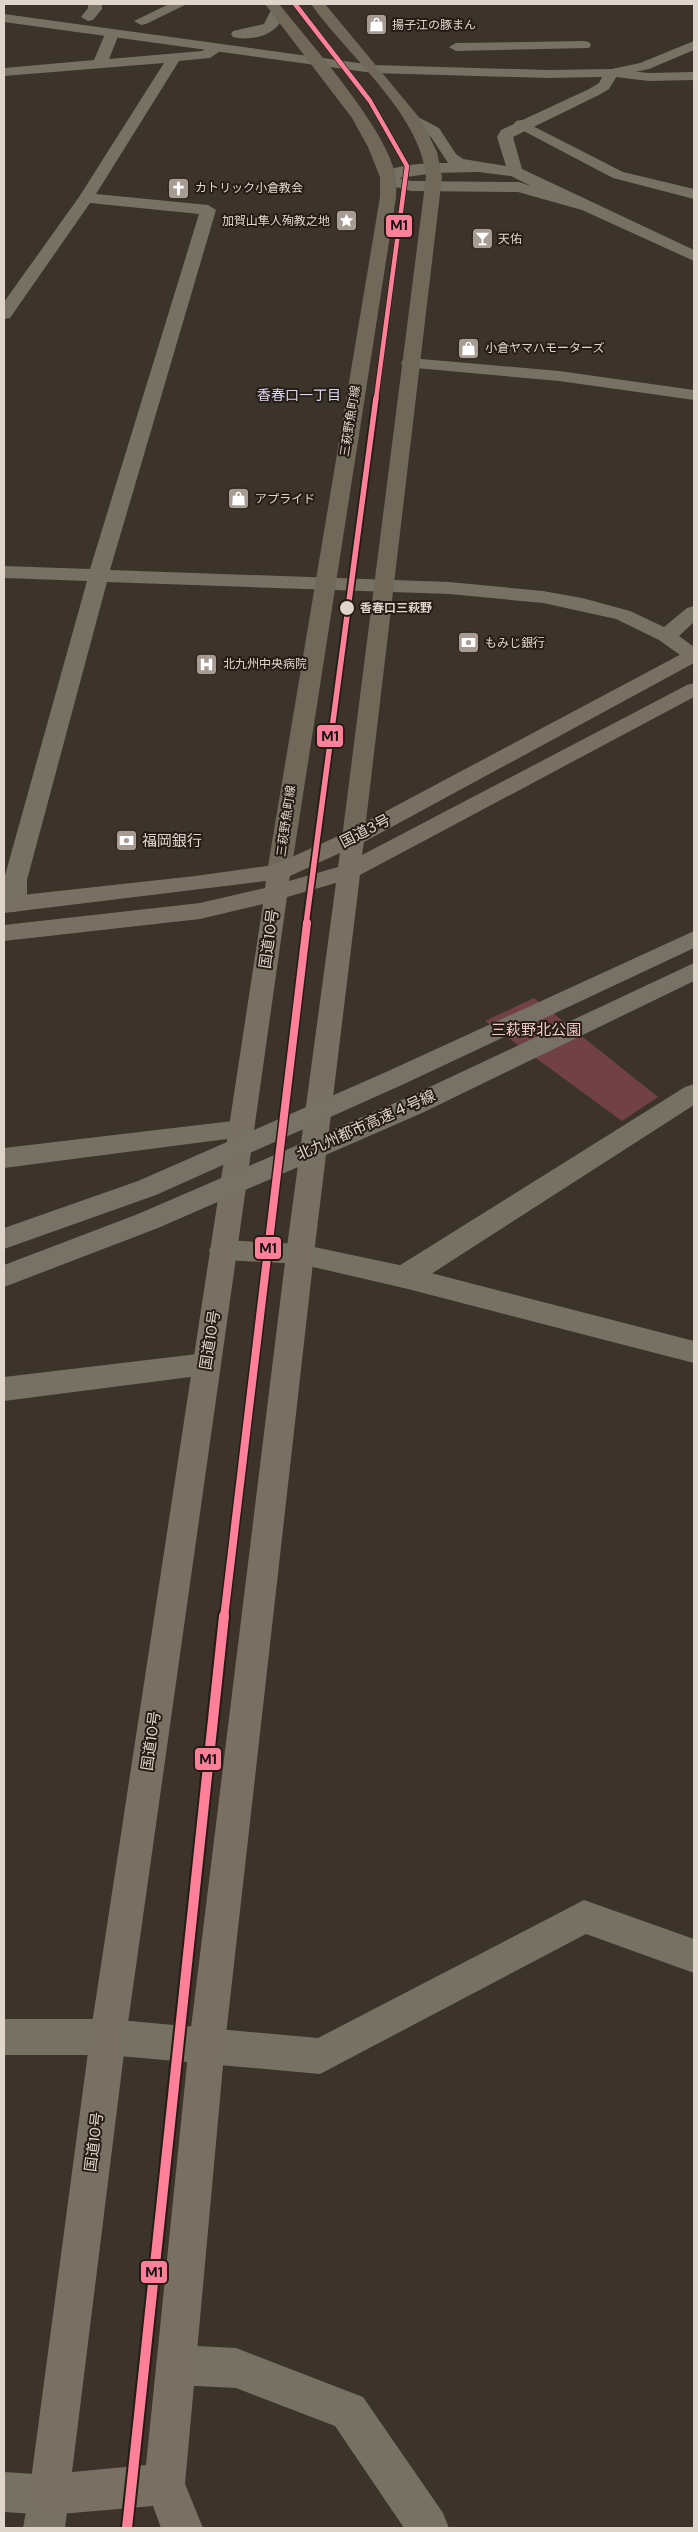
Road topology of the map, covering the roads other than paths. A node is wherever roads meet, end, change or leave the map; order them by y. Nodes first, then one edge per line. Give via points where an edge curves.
1 (180, 4) edge
2 (318, 4) edge
3 (4, 6) edge
4 (275, 7) edge
5 (92, 10) edge
6 (4, 18) edge
7 (141, 21) junction
8 (170, 25) dead end
9 (112, 34) junction
10 (689, 46) edge
11 (456, 47) dead end
12 (216, 49) junction
13 (299, 49) junction
14 (476, 52) junction
15 (587, 52) dead end
16 (408, 56) junction
17 (174, 58) junction
18 (366, 61) junction
19 (100, 64) junction
20 (612, 65) junction
21 (4, 72) edge
22 (694, 76) edge
23 (389, 89) junction
24 (415, 121) junction
25 (521, 124) junction
26 (478, 167) junction
27 (515, 172) junction
28 (388, 177) junction
29 (435, 177) junction
30 (694, 194) edge
31 (86, 198) junction
32 (582, 205) junction
33 (694, 256) edge
34 (4, 314) edge
35 (410, 363) junction
36 (694, 395) edge
37 (4, 572) edge
38 (98, 577) junction
39 (325, 585) junction
40 (382, 587) junction
41 (694, 612) edge
42 (666, 636) junction
43 (694, 656) edge
44 (694, 689) edge
45 (353, 838) junction
46 (350, 870) junction
47 (277, 882) junction
48 (10, 904) edge
49 (4, 933) edge
50 (694, 938) edge
51 (694, 971) edge
52 (694, 1093) edge
53 (241, 1129) junction
54 (4, 1158) edge
55 (4, 1240) edge
56 (223, 1250) junction
57 (300, 1254) junction
58 (4, 1276) edge
59 (404, 1277) junction
60 (694, 1352) edge
61 (206, 1364) junction
62 (4, 1389) edge
63 (694, 1956) edge
64 (4, 2037) edge
65 (108, 2037) junction
66 (207, 2044) junction
67 (176, 2365) junction
68 (165, 2484) junction
69 (4, 2492) edge
70 (46, 2512) edge
71 (161, 2528) edge
72 (182, 2528) edge
73 (428, 2528) edge

1 - 7 street
2 - 18 main road
3 - 5 street
4 - 13 main road, 三萩野魚町線
4 - 13 street via 278,17 273,25 261,31 233,34
5 - 7 street via 119,19
5 - 13 street via 154,30
6 - 9 street
7 - 8 street
9 - 12 street
9 - 19 street
10 - 20 street via 644,66
11 - 14 street
12 - 13 street
12 - 17 street via 205,55
13 - 18 street
13 - 18 street
13 - 28 main road, 三萩野魚町線 via 359,117
14 - 15 street
14 - 16 street
16 - 18 street
16 - 20 street via 456,62
17 - 19 street
17 - 31 street
18 - 20 street via 575,74
18 - 23 main road
19 - 21 street
20 - 22 street via 650,77
20 - 23 street via 566,80 408,78 394,80
20 - 25 street via 604,86
23 - 24 main road
24 - 26 street via 438,135 453,162
24 - 29 main road via 426,139
25 - 27 street via 505,137
25 - 30 street via 618,175
26 - 27 street
26 - 29 street
27 - 32 street
28 - 29 street via 401,185
28 - 39 main road, 三萩野魚町線 via 388,197
29 - 32 street via 519,187
29 - 35 main road
31 - 34 street
31 - 38 street via 208,210
32 - 33 street
35 - 36 street via 559,376
35 - 40 main road
37 - 38 street
38 - 39 street
38 - 48 street
39 - 40 street
39 - 47 main road, 三萩野魚町線
40 - 42 street via 449,588 543,597 623,615
40 - 45 main road
41 - 42 street
42 - 43 street
43 - 45 highway, 国道3号
44 - 46 highway, 国道3号
45 - 46 highway
45 - 47 highway, 国道3号
46 - 47 highway, 国道3号
46 - 57 highway
47 - 48 highway, 国道3号 via 195,884
47 - 49 highway, 国道3号 via 200,911
47 - 53 highway, 国道10号
50 - 55 highway, 北九州都市高速４号線 via 395,1078 147,1188
51 - 58 highway, 北九州都市高速４号線 via 413,1106 148,1221
52 - 59 street
53 - 54 street
53 - 56 highway, 国道10号
56 - 57 street
56 - 61 highway, 国道10号
57 - 59 street
57 - 66 highway
59 - 60 street
61 - 62 street
61 - 65 highway, 国道10号
63 - 66 street via 584,1917 320,2056
64 - 65 street
65 - 66 street
65 - 70 highway, 国道10号
66 - 67 highway
67 - 68 highway
67 - 73 street via 236,2368 349,2410
68 - 70 highway
68 - 71 street
68 - 72 highway
69 - 70 street

